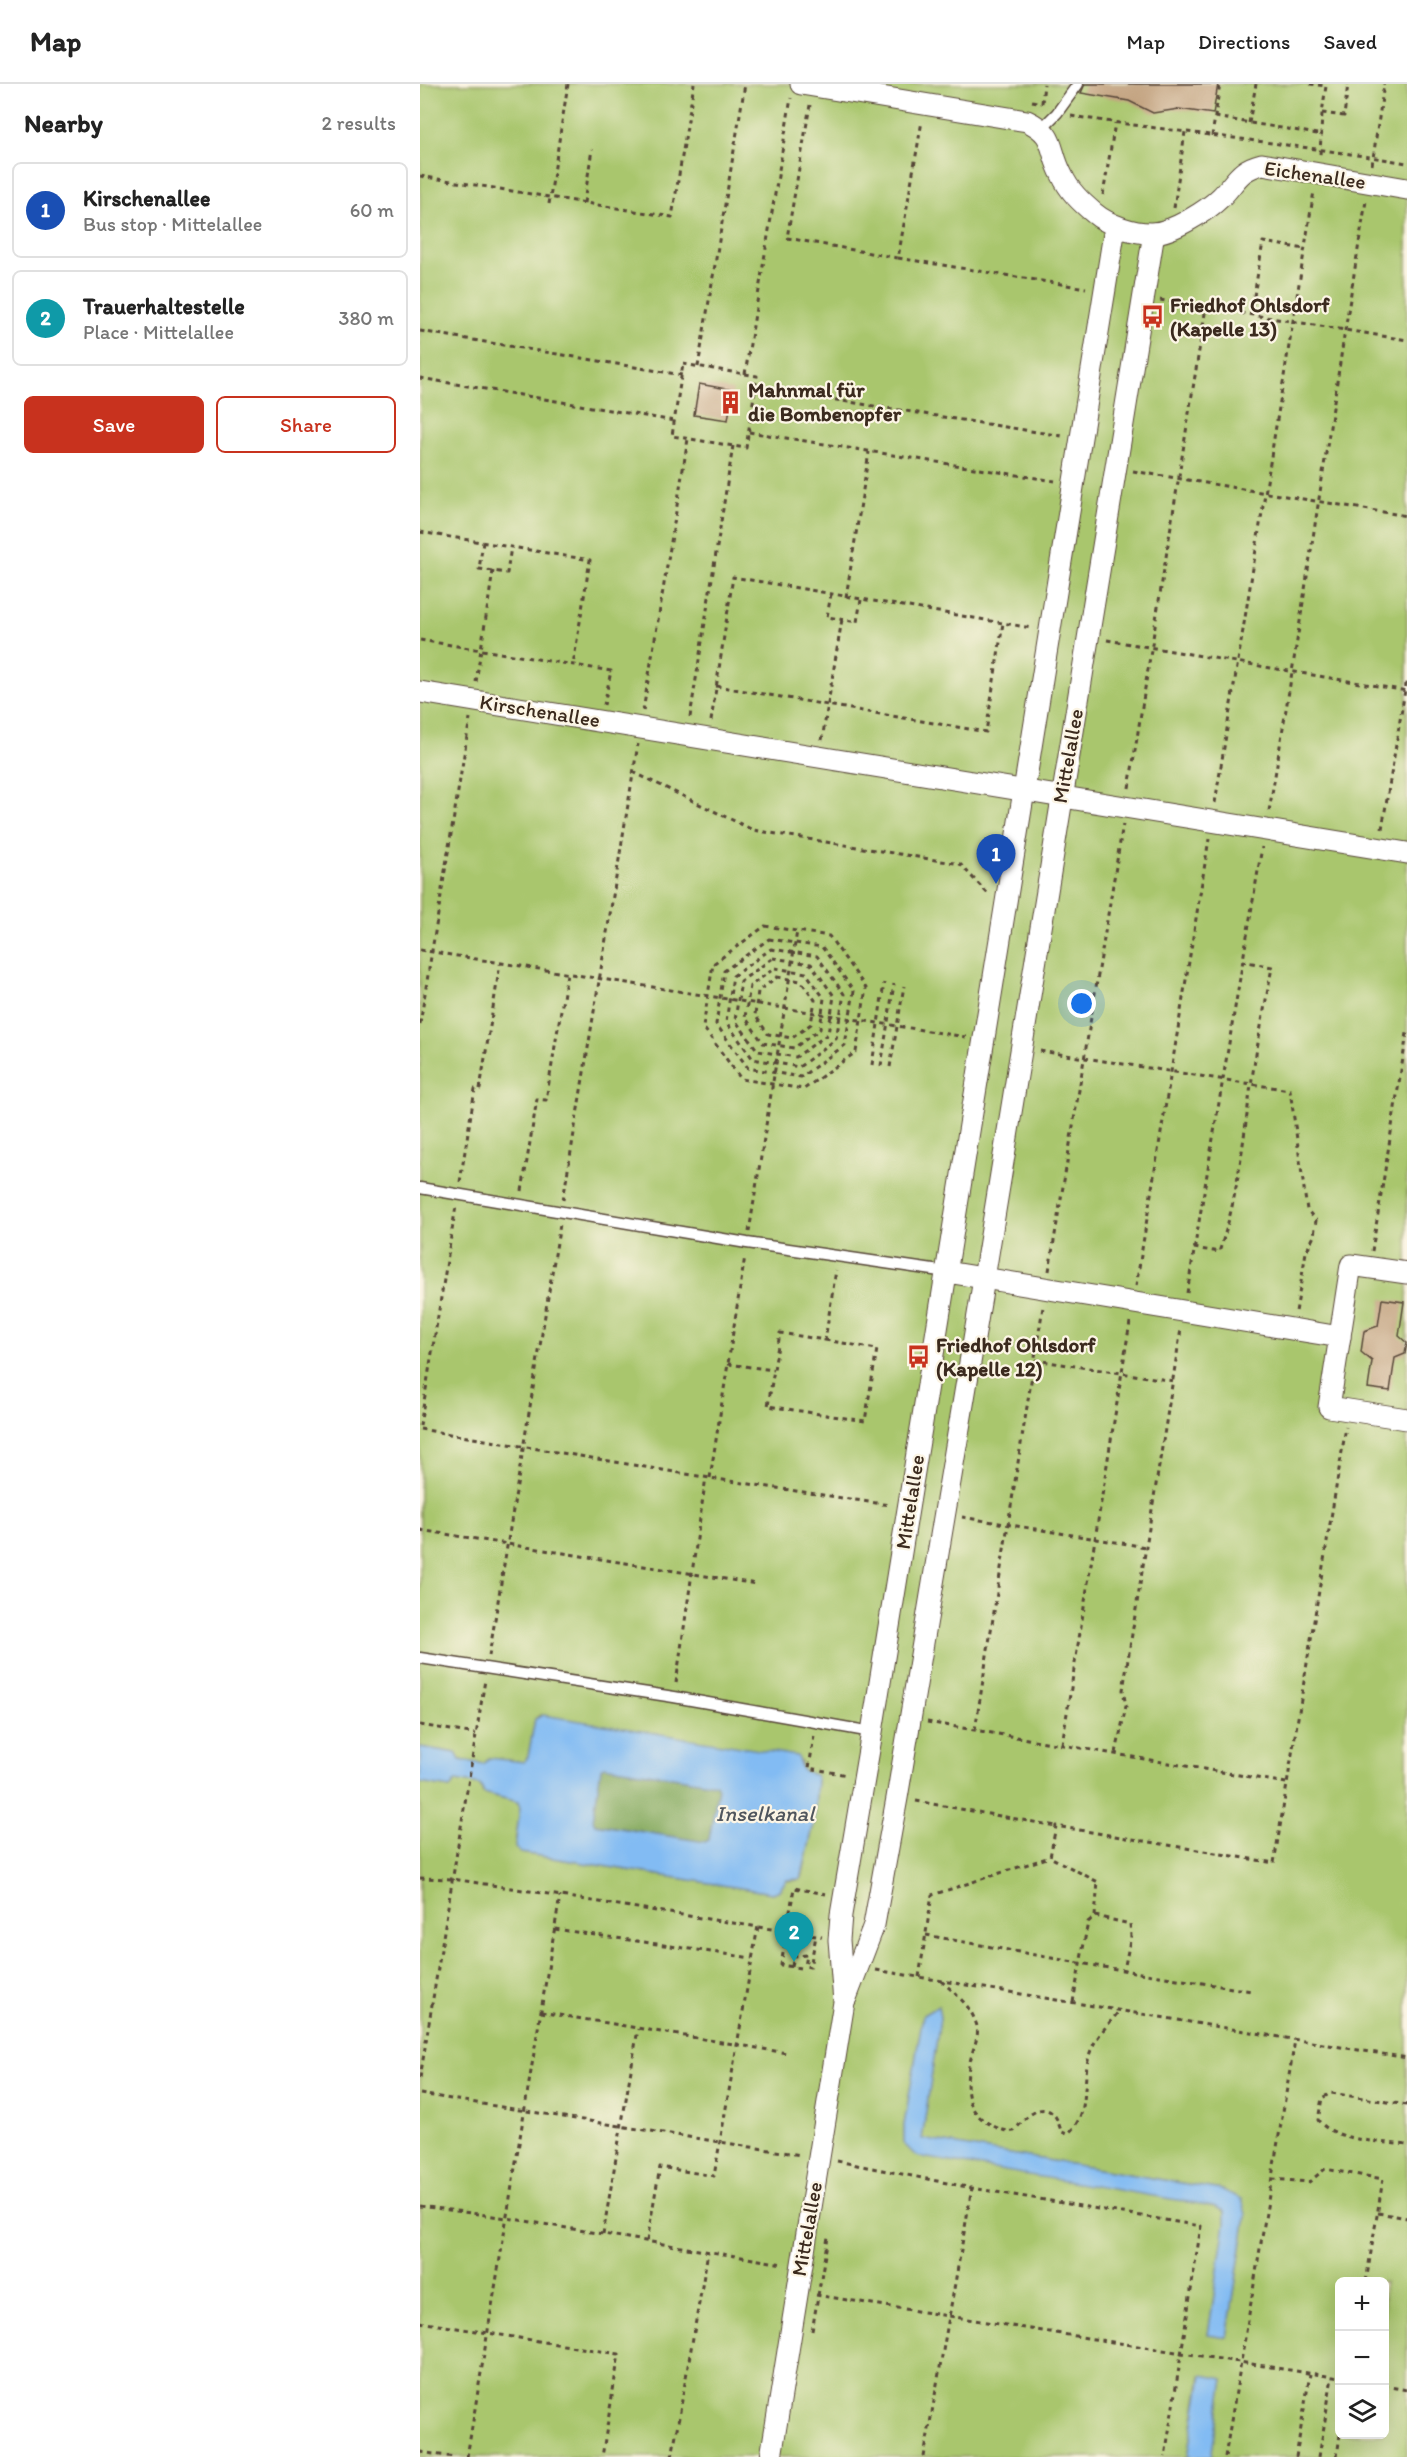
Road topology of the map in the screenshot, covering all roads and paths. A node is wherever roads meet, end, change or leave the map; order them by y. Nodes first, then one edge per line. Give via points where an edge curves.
1 (568, 84) edge
2 (694, 84) edge
3 (745, 84) edge
4 (1078, 84) edge
5 (1220, 84) edge
6 (1256, 84) edge
7 (1310, 84) edge
8 (1348, 84) edge
9 (1384, 84) edge
10 (1318, 85) edge
11 (802, 88) edge
12 (925, 104) junction
13 (1057, 113) junction
14 (1322, 113) junction
15 (1215, 117) junction
16 (1115, 123) junction
17 (1249, 123) junction
18 (1042, 128) junction
19 (1185, 132) junction
20 (1323, 135) junction
21 (1212, 136) junction
22 (592, 149) dead end
23 (1321, 149) junction
24 (1373, 157) junction
25 (1407, 163) edge
26 (1317, 173) junction
27 (420, 176) edge
28 (1370, 182) junction
29 (1407, 189) edge
30 (550, 197) junction
31 (584, 202) junction
32 (549, 204) dead end
33 (1107, 222) junction
34 (1162, 230) junction
35 (1305, 249) junction
36 (898, 258) junction
37 (1105, 291) junction
38 (1145, 297) junction
39 (1206, 307) junction
40 (1251, 315) junction
41 (1294, 321) junction
42 (1345, 330) junction
43 (420, 331) edge
44 (1407, 340) edge
45 (698, 367) junction
46 (744, 374) junction
47 (682, 375) junction
48 (420, 378) edge
49 (756, 387) junction
50 (675, 421) junction
51 (748, 432) junction
52 (688, 439) junction
53 (1081, 439) junction
54 (733, 446) junction
55 (869, 452) junction
56 (1116, 468) junction
57 (1178, 478) junction
58 (1074, 484) junction
59 (1265, 492) junction
60 (1317, 501) junction
61 (1407, 516) edge
62 (420, 532) edge
63 (483, 542) junction
64 (512, 547) junction
65 (493, 571) junction
66 (831, 594) junction
67 (846, 597) junction
68 (861, 599) junction
69 (842, 619) junction
70 (1003, 623) junction
71 (1050, 631) junction
72 (1089, 637) junction
73 (420, 640) edge
74 (1151, 648) junction
75 (480, 651) junction
76 (1238, 662) junction
77 (573, 665) junction
78 (1293, 672) junction
79 (1407, 678) edge
80 (716, 686) junction
81 (1406, 690) edge
82 (420, 692) edge
83 (473, 700) junction
84 (829, 705) junction
85 (602, 721) junction
86 (640, 728) junction
87 (698, 737) junction
88 (820, 757) junction
89 (633, 772) junction
90 (1025, 790) junction
91 (1061, 796) junction
92 (1126, 807) junction
93 (1212, 821) junction
94 (1265, 830) junction
95 (1379, 849) junction
96 (1407, 853) edge
97 (1007, 900) junction
98 (797, 931) junction
99 (795, 943) junction
100 (420, 950) edge
101 (432, 952) junction
102 (794, 952) junction
103 (792, 961) junction
104 (1242, 961) junction
105 (500, 963) junction
106 (791, 970) junction
107 (567, 974) junction
108 (599, 979) junction
109 (789, 979) junction
110 (885, 983) dead end
111 (894, 984) dead end
112 (903, 986) dead end
113 (708, 995) junction
114 (720, 997) junction
115 (729, 999) junction
116 (738, 1000) junction
117 (747, 1002) junction
118 (757, 1003) junction
119 (785, 1008) junction
120 (813, 1012) junction
121 (822, 1014) junction
122 (831, 1015) junction
123 (840, 1017) junction
124 (849, 1018) junction
125 (861, 1020) junction
126 (878, 1023) junction
127 (420, 1024) edge
128 (888, 1024) junction
129 (897, 1026) junction
130 (1407, 1033) edge
131 (780, 1036) junction
132 (984, 1040) junction
133 (779, 1045) junction
134 (1020, 1047) junction
135 (777, 1054) junction
136 (1085, 1057) junction
137 (776, 1063) junction
138 (872, 1065) dead end
139 (881, 1066) dead end
140 (890, 1067) dead end
141 (1170, 1071) junction
142 (775, 1072) junction
143 (1222, 1079) junction
144 (773, 1084) junction
145 (1251, 1084) junction
146 (420, 1188) edge
147 (458, 1194) junction
148 (520, 1204) junction
149 (562, 1211) junction
150 (747, 1243) junction
151 (1194, 1248) junction
152 (838, 1257) junction
153 (1370, 1268) junction
154 (947, 1272) junction
155 (1407, 1273) edge
156 (984, 1279) junction
157 (1046, 1290) junction
158 (1133, 1304) junction
159 (1184, 1312) junction
160 (1293, 1330) junction
161 (1340, 1337) junction
162 (825, 1340) junction
163 (1035, 1360) junction
164 (728, 1364) junction
165 (774, 1370) junction
166 (1122, 1371) junction
167 (1174, 1381) junction
168 (1349, 1411) junction
169 (1407, 1419) edge
170 (420, 1428) edge
171 (523, 1446) junction
172 (708, 1478) junction
173 (909, 1508) junction
174 (945, 1515) junction
175 (1008, 1523) junction
176 (420, 1530) edge
177 (1096, 1538) junction
178 (507, 1544) junction
179 (1146, 1546) junction
180 (692, 1574) junction
181 (756, 1584) dead end
182 (420, 1658) edge
183 (487, 1669) junction
184 (674, 1697) junction
185 (817, 1722) junction
186 (420, 1725) edge
187 (908, 1729) junction
188 (975, 1730) junction
189 (872, 1732) junction
190 (476, 1734) junction
191 (1062, 1744) junction
192 (1116, 1753) junction
193 (847, 1775) dead end
194 (1286, 1783) junction
195 (897, 1798) junction
196 (1056, 1826) junction
197 (1050, 1857) junction
198 (420, 1878) edge
199 (453, 1879) junction
200 (828, 1894) dead end
201 (560, 1896) junction
202 (1095, 1916) junction
203 (758, 1926) junction
204 (555, 1929) junction
205 (786, 1931) junction
206 (926, 1935) junction
207 (816, 1936) junction
208 (824, 1937) dead end
209 (753, 1958) junction
210 (1079, 1963) junction
211 (792, 1966) junction
212 (800, 1968) dead end
213 (872, 1969) junction
214 (1124, 1970) junction
215 (919, 1977) junction
216 (940, 1979) junction
217 (1251, 1991) dead end
218 (844, 2002) junction
219 (1073, 2002) junction
220 (1119, 2011) junction
221 (541, 2012) junction
222 (638, 2028) junction
223 (1295, 2040) junction
224 (737, 2045) junction
225 (787, 2053) dead end
226 (1407, 2058) edge
227 (420, 2078) edge
228 (420, 2094) edge
229 (1407, 2105) edge
230 (524, 2111) junction
231 (621, 2127) junction
232 (720, 2142) junction
233 (1407, 2145) edge
234 (841, 2151) dead end
235 (829, 2160) junction
236 (1272, 2179) junction
237 (972, 2188) junction
238 (420, 2206) edge
239 (1378, 2213) junction
240 (507, 2218) junction
241 (1407, 2218) edge
242 (829, 2229) dead end
243 (603, 2234) junction
244 (647, 2241) junction
245 (708, 2251) junction
246 (801, 2267) junction
247 (1367, 2277) edge
248 (797, 2292) junction
249 (818, 2296) junction
250 (949, 2317) junction
251 (420, 2322) edge
252 (488, 2332) junction
253 (811, 2342) dead end
254 (1183, 2354) junction
255 (1242, 2364) junction
256 (1310, 2374) junction
257 (1332, 2377) junction
258 (1335, 2377) edge
259 (1389, 2387) edge
260 (1407, 2390) edge
261 (1339, 2439) edge
262 (420, 2451) edge
263 (454, 2457) edge
264 (467, 2457) edge
265 (602, 2457) edge
266 (672, 2457) edge
267 (771, 2457) edge
268 (924, 2457) edge
269 (1165, 2457) edge
270 (1225, 2457) edge
271 (1296, 2457) edge
272 (1319, 2457) edge
273 (1337, 2457) edge

1 - 30 path
2 - 31 path via 672,217
3 - 45 path
4 - 13 lane
5 - 15 path
6 - 17 path
7 - 10 path
8 - 14 path via 1344,116
9 - 24 path
10 - 14 path via 1326,86
11 - 12 street
11 - 36 path via 787,238
11 - 46 path
12 - 18 street via 1027,121
12 - 36 path
13 - 16 path
13 - 18 lane
14 - 20 path
15 - 17 path
15 - 21 path
16 - 19 path
16 - 33 path
17 - 20 path
18 - 33 street via 1073,194
19 - 21 path
19 - 34 path
20 - 23 path
21 - 23 path
22 - 31 path
23 - 24 path
23 - 26 path
24 - 25 path
24 - 28 path
26 - 28 street, Eichenallee
26 - 34 street, Eichenallee via 1262,164 1247,168 1206,210
26 - 35 path
27 - 30 path
28 - 29 street, Eichenallee
28 - 42 path
30 - 31 path
30 - 32 path
33 - 34 street
33 - 37 street, Mittelallee
34 - 38 street, Mittelallee
35 - 40 path via 1263,242
35 - 41 path
36 - 37 path
37 - 53 street, Mittelallee
38 - 39 path
38 - 56 street, Mittelallee
39 - 40 path
39 - 57 path
40 - 41 path
41 - 42 path
41 - 59 path
42 - 44 path
42 - 60 path
43 - 47 path
45 - 46 path
45 - 47 path via 683,364
46 - 49 path via 757,376
47 - 50 path
48 - 50 path
49 - 51 path
49 - 53 path
50 - 52 path via 672,436
51 - 54 path via 746,448
51 - 55 path
52 - 54 path
52 - 86 path
53 - 58 street, Mittelallee
54 - 87 path
55 - 58 path
55 - 67 path
56 - 57 path
56 - 72 street, Mittelallee
57 - 59 path
57 - 74 path
58 - 71 street, Mittelallee
59 - 60 path
59 - 76 path
60 - 61 path
60 - 78 path
62 - 63 path
63 - 64 path
63 - 65 path via 479,569
64 - 65 path via 507,573
64 - 77 path via 590,560
65 - 75 path
66 - 67 path
66 - 69 path via 827,617
66 - 80 path via 733,577
67 - 68 path
68 - 69 path via 857,622
68 - 70 path
69 - 84 path
70 - 71 path
70 - 84 path via 986,732
71 - 90 street, Mittelallee
72 - 74 path
72 - 91 street, Mittelallee
73 - 75 path
74 - 76 path
74 - 92 path
75 - 77 path
75 - 83 path
76 - 78 path
76 - 93 path
77 - 85 path via 611,671
78 - 81 path
78 - 94 path
79 - 81 path
80 - 84 path
80 - 87 path
81 - 95 path
82 - 83 street, Kirschenallee
83 - 85 street, Kirschenallee
83 - 101 path
84 - 88 path
85 - 86 street, Kirschenallee
86 - 87 street, Kirschenallee
86 - 89 path
87 - 88 street, Kirschenallee
88 - 90 street, Kirschenallee
89 - 97 path via 753,830 960,864 992,898
89 - 108 path
90 - 91 street, Kirschenallee
90 - 97 street, Mittelallee
91 - 92 street, Kirschenallee
91 - 134 street, Mittelallee
92 - 93 street, Kirschenallee
92 - 136 path
93 - 94 street, Kirschenallee
93 - 141 path
94 - 95 street, Kirschenallee
94 - 104 path
95 - 96 street, Kirschenallee
97 - 132 street, Mittelallee
98 - 99 path
98 - 113 path via 765,926 713,964
98 - 125 path via 829,936 866,988
99 - 102 path
99 - 114 path via 768,939 733,964 724,971
99 - 124 path via 822,947 854,991
100 - 101 path
101 - 105 path
101 - 127 path
102 - 103 path
102 - 115 path via 771,949 733,976
102 - 123 path via 817,956 844,994
103 - 106 path
103 - 116 path via 773,958 741,981
103 - 122 path via 812,964 834,996
104 - 143 path
104 - 145 path via 1272,967
105 - 107 path
105 - 147 path
106 - 109 path
106 - 117 path via 775,968 750,986
106 - 121 path via 806,973 824,998
107 - 108 path
107 - 148 path via 546,1100 537,1098
108 - 113 path
108 - 149 path
109 - 118 path via 777,977 758,991
109 - 119 path
109 - 120 path via 801,981 815,1000
110 - 126 path
111 - 128 path
112 - 129 path
113 - 114 path
113 - 144 path via 703,1027 741,1079
114 - 115 path
114 - 142 path via 716,1024 722,1033 748,1068
115 - 116 path
115 - 137 path via 726,1022 739,1041 753,1059
116 - 117 path
116 - 135 path via 735,1020 758,1051
117 - 118 path
117 - 133 path via 745,1017 763,1043
118 - 119 path
118 - 131 path via 755,1015 768,1034
119 - 120 path
119 - 131 path
120 - 121 path
120 - 131 path via 811,1024 792,1038
121 - 122 path
121 - 133 path via 820,1029 794,1047
122 - 123 path
122 - 135 path via 828,1034 796,1057
123 - 124 path
123 - 137 path via 837,1040 799,1067
124 - 125 path
124 - 142 path via 845,1045 801,1077
125 - 126 path
125 - 144 path via 856,1052 804,1089
126 - 128 path
126 - 138 path
128 - 129 path
128 - 139 path
129 - 132 path
129 - 140 path
130 - 153 path
131 - 133 path
132 - 154 street, Mittelallee
133 - 135 path
134 - 136 path
134 - 156 street, Mittelallee
135 - 137 path
136 - 141 path
136 - 157 path
137 - 142 path
141 - 143 path
141 - 158 path
142 - 144 path
143 - 145 path
143 - 151 path
144 - 150 path
145 - 151 path via 1230,1222 1219,1252
145 - 160 path via 1290,1090 1307,1210 1316,1220 1306,1252
146 - 147 lane
147 - 148 lane
147 - 170 path
148 - 149 lane
149 - 150 lane
149 - 171 path
150 - 152 lane
150 - 164 path
151 - 159 path
152 - 154 lane
152 - 162 path
153 - 155 street
153 - 161 street via 1351,1265
154 - 156 street
154 - 173 street, Mittelallee
156 - 157 street
156 - 174 street, Mittelallee
157 - 158 street
157 - 163 path
158 - 159 street
158 - 166 path
159 - 160 street
159 - 167 path
160 - 161 street
161 - 168 street via 1329,1407
162 - 165 path via 780,1333
162 - 165 path via 877,1348 865,1421 768,1406
163 - 166 path
163 - 175 path
164 - 165 path
164 - 172 path
166 - 167 path
166 - 177 path
167 - 179 path
168 - 169 street
168 - 194 path
170 - 171 path
171 - 172 path
171 - 178 path
172 - 173 path
172 - 180 path
173 - 189 street, Mittelallee
174 - 175 path
174 - 187 street, Mittelallee
175 - 177 path
175 - 188 path
176 - 178 path
177 - 179 path
177 - 191 path
178 - 180 path
178 - 183 path
179 - 192 path via 1123,1690 1126,1706
180 - 181 path
180 - 184 path
182 - 183 lane
183 - 184 lane
183 - 190 path
184 - 185 lane
185 - 189 lane
185 - 193 path via 809,1768
186 - 190 path
187 - 188 path
187 - 189 street
187 - 195 street, Mittelallee
188 - 191 path
189 - 218 street, Mittelallee via 841,1915
190 - 199 path
191 - 192 path
192 - 194 path
194 - 196 path via 1274,1863
195 - 196 path
195 - 213 street, Mittelallee via 874,1925
196 - 197 path
197 - 202 path via 1098,1882
197 - 206 path via 932,1895
198 - 199 path
199 - 201 path
199 - 227 path
200 - 205 path via 794,1888
201 - 203 path
201 - 204 path
202 - 210 path via 1088,1922
202 - 214 path via 1130,1924
203 - 205 path
203 - 209 path
204 - 209 path
204 - 221 path
205 - 207 path
205 - 211 path via 781,1965
206 - 210 path
206 - 215 path
207 - 208 path
207 - 211 path via 810,1967 805,1966 807,1955 794,1956
209 - 224 path
210 - 214 path
210 - 219 path
211 - 212 path
213 - 215 path
213 - 218 street, Mittelallee
214 - 217 path
215 - 216 path
216 - 219 path
216 - 220 path via 967,2005 977,2024 978,2037 967,2072 971,2108 983,2120 1006,2132 1014,2131 1030,2113 1040,2110 1054,2115 1066,2134 1076,2126 1083,2108 1092,2047
218 - 235 street, Mittelallee
219 - 220 path
220 - 223 path
221 - 222 path
221 - 230 path
222 - 224 path
222 - 231 path
223 - 226 path
223 - 236 path
224 - 225 path
224 - 232 path
228 - 230 path
229 - 233 path via 1331,2093 1322,2098 1318,2120 1325,2129
230 - 231 path
230 - 240 path
231 - 232 path
231 - 243 path
232 - 235 path
232 - 244 path via 714,2176 660,2167
234 - 235 path
235 - 237 path
235 - 246 street, Mittelallee
236 - 239 path via 1309,2182 1325,2169 1383,2179
236 - 255 path
237 - 250 path
237 - 254 path via 1202,2226
238 - 240 path
239 - 241 path
239 - 247 path
240 - 243 path
240 - 252 path
242 - 249 path
243 - 244 path
244 - 245 path
245 - 246 path
245 - 266 path
246 - 248 street, Mittelallee
248 - 249 path
248 - 267 street, Mittelallee
249 - 250 path
249 - 253 path
250 - 254 path
250 - 268 path
251 - 252 path
252 - 264 path
252 - 265 path via 619,2354
254 - 255 path
254 - 269 path
255 - 256 path
255 - 270 path
256 - 257 path
256 - 271 path
257 - 258 path
257 - 272 path
259 - 260 path
261 - 273 path
262 - 263 path

